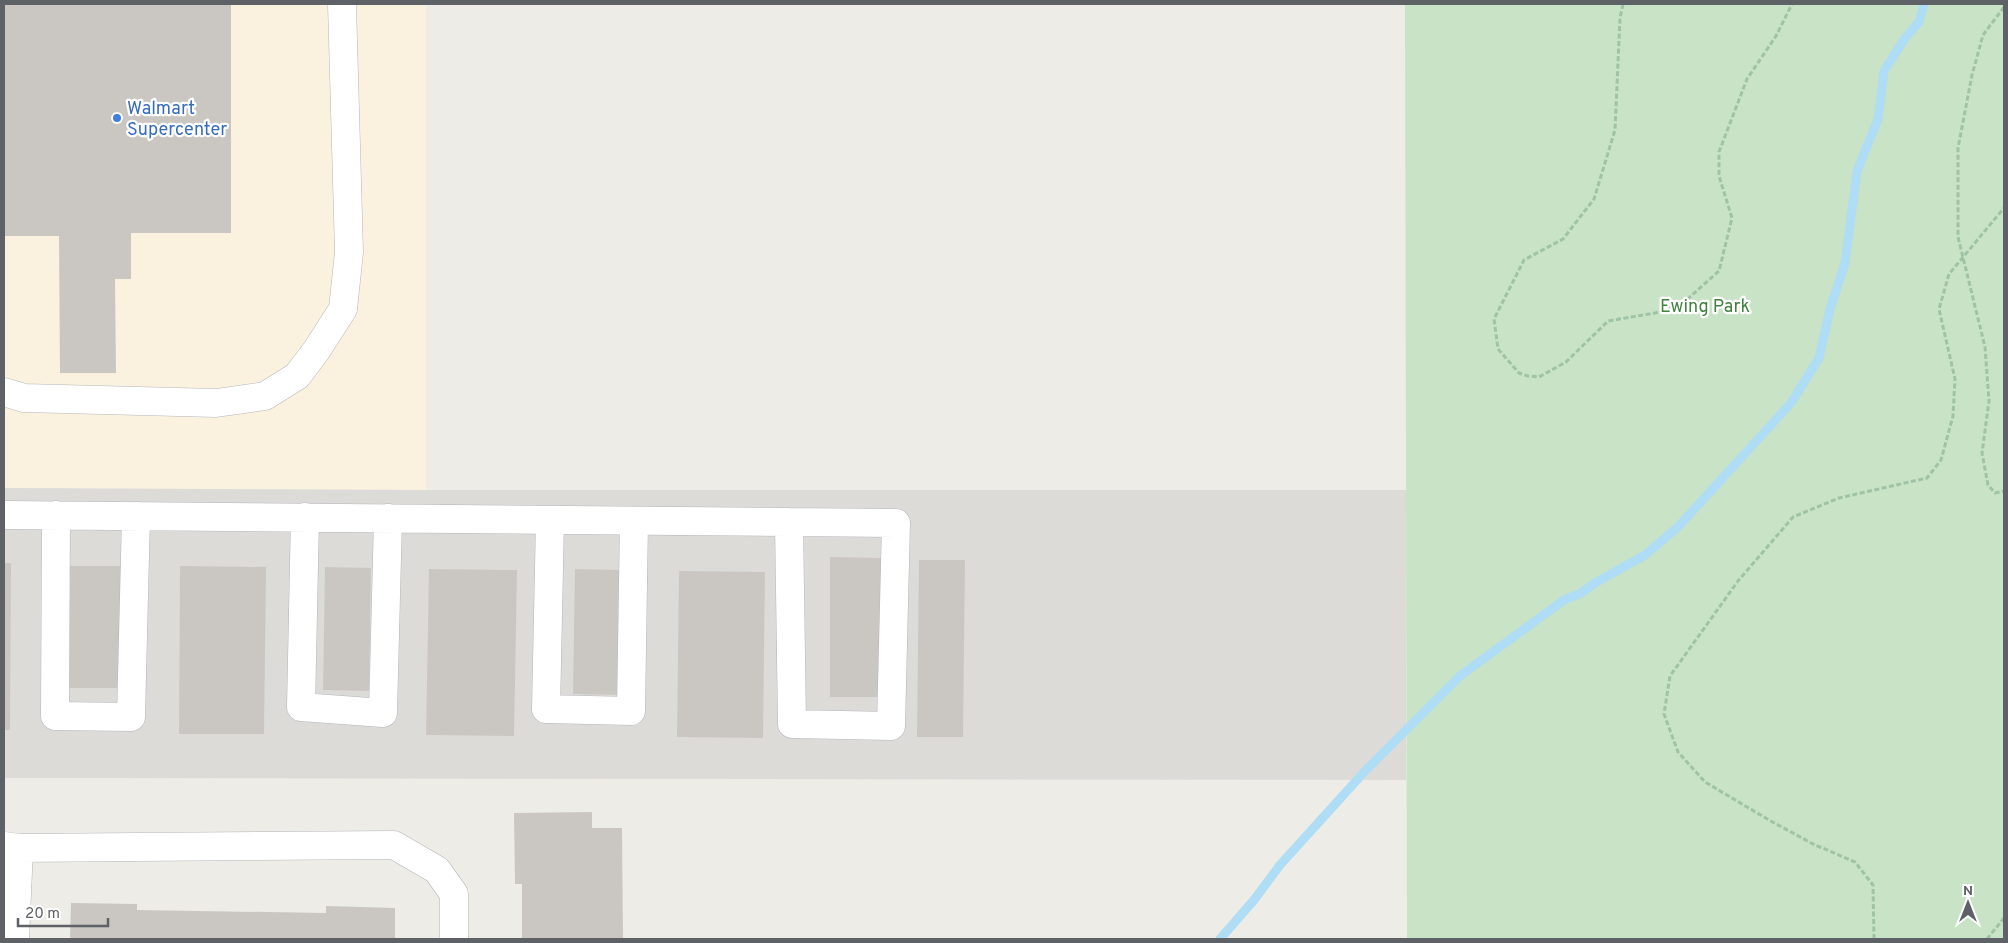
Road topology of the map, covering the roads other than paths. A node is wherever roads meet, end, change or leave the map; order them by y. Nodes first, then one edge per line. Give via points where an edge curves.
1 (342, 4) edge
2 (4, 392) edge
3 (4, 515) edge
4 (56, 515) junction
5 (136, 516) junction
6 (305, 517) junction
7 (388, 518) junction
8 (550, 520) junction
9 (634, 521) junction
10 (789, 522) junction
11 (11, 847) edge
12 (15, 939) edge
13 (454, 939) edge

1 - 2 lane via 349,252 342,308 297,376 265,396 216,403 24,398
3 - 4 lane
4 - 5 lane
4 - 5 lane via 55,716 131,717
5 - 6 lane
6 - 7 lane
6 - 7 lane via 301,707 383,713
7 - 8 lane
8 - 9 lane
8 - 9 lane via 546,709 631,711
9 - 10 lane
10 - 10 lane via 896,523 892,726 792,724
11 - 12 lane
11 - 13 lane via 394,845 437,870 454,894

